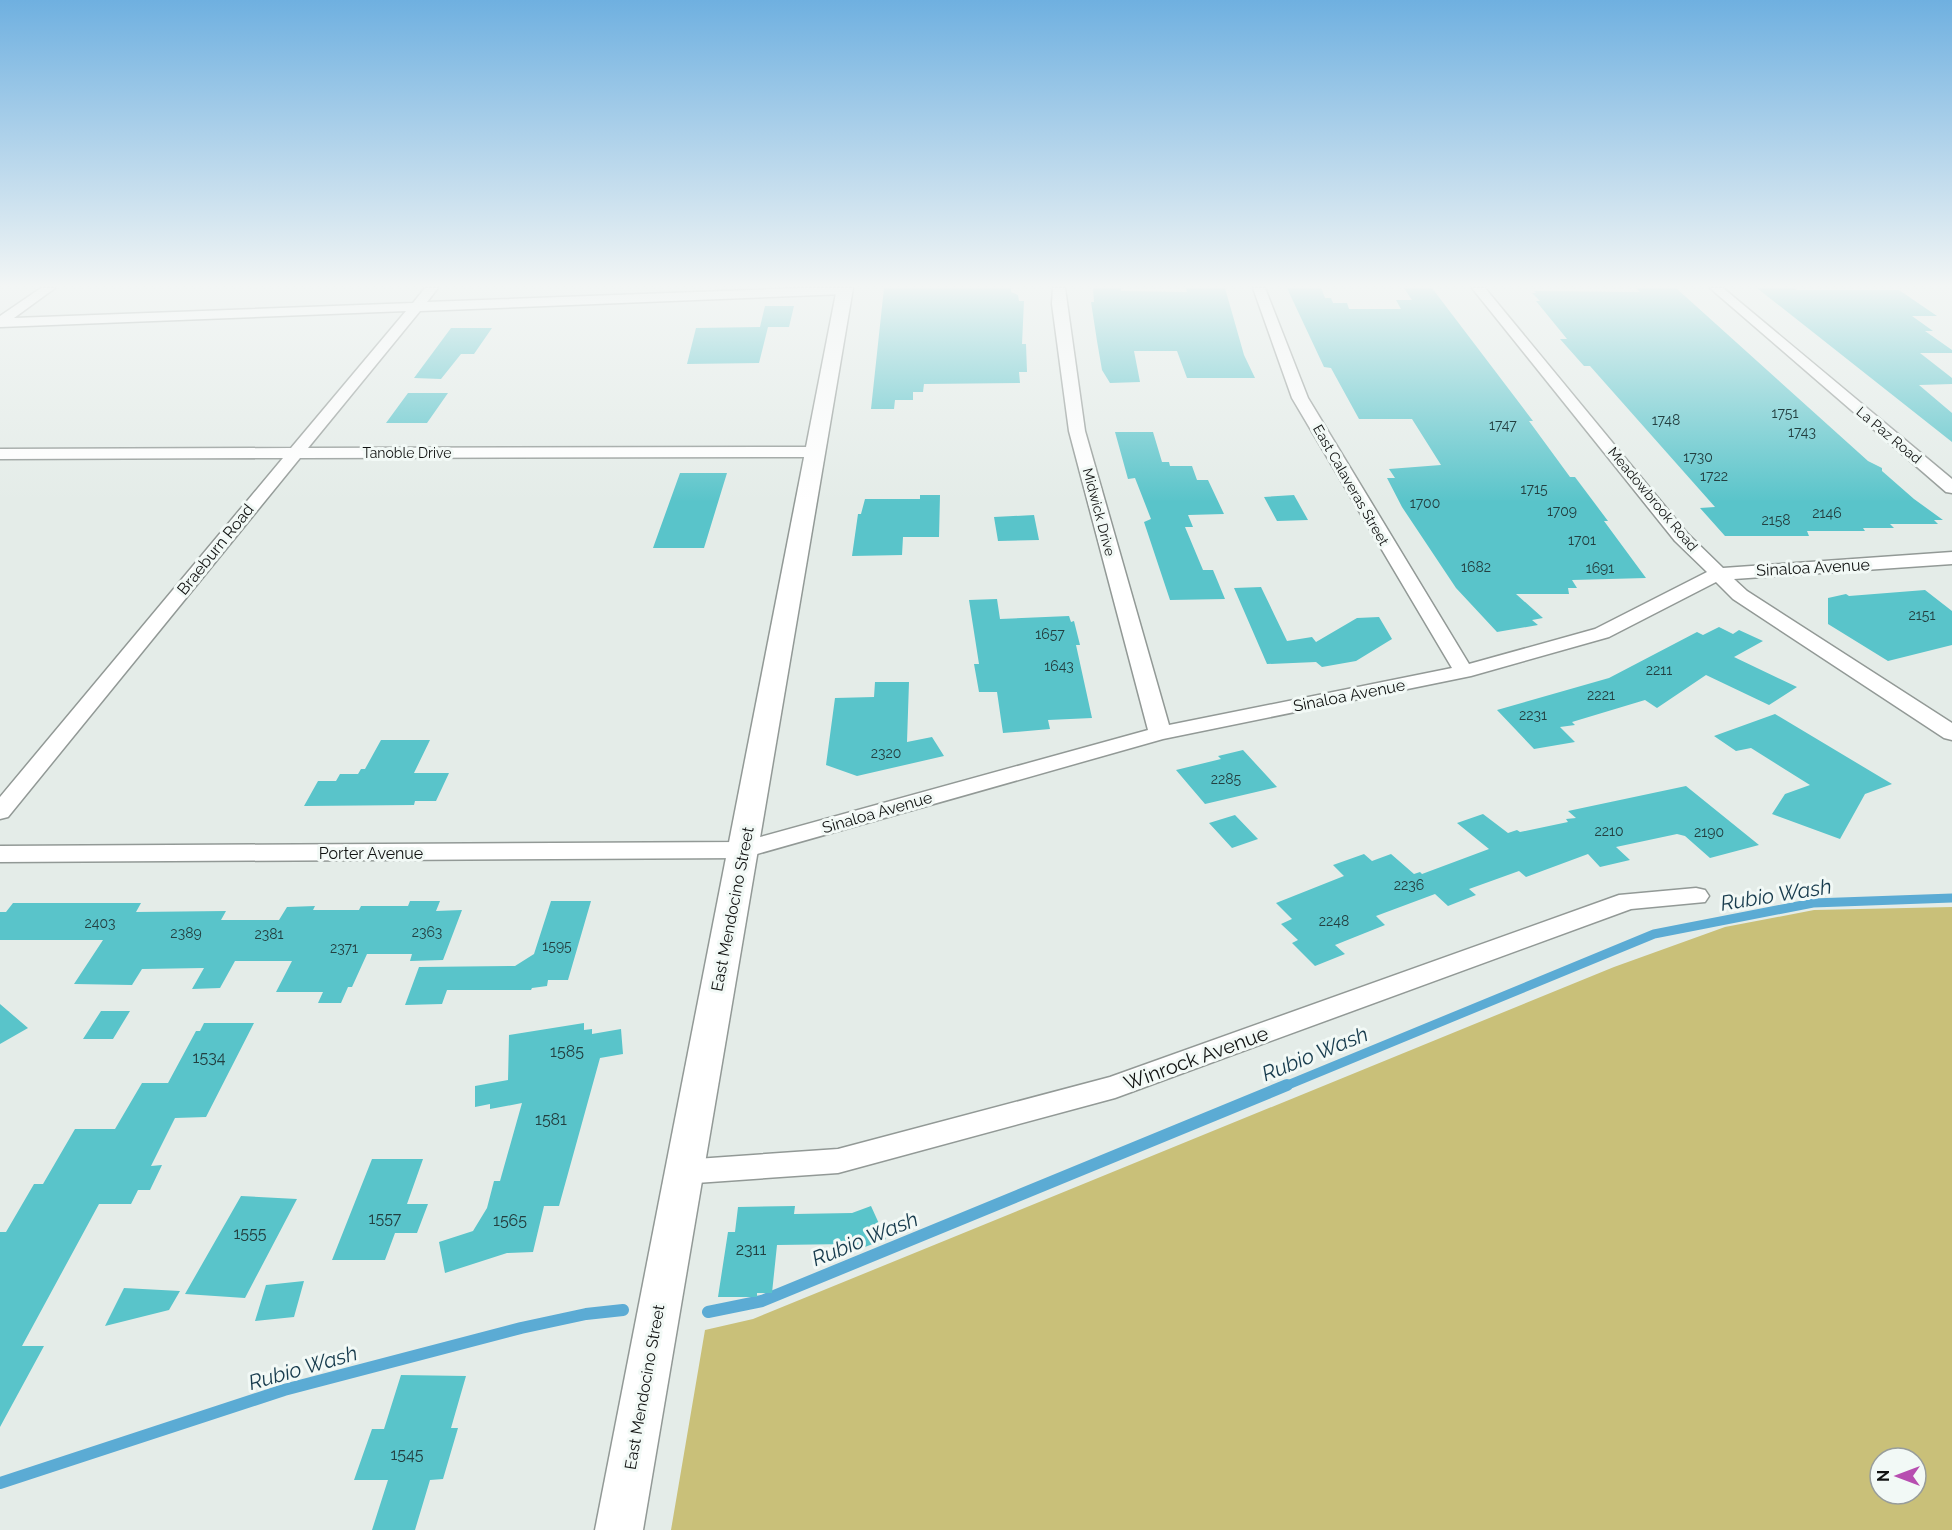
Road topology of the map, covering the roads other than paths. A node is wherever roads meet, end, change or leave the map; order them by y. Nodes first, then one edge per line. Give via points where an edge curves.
1 (372, 359) edge
2 (832, 359) edge
3 (1067, 359) edge
4 (1286, 359) edge
5 (1536, 359) edge
6 (1800, 359) edge
7 (815, 452) junction
8 (294, 453) junction
9 (0, 454) edge
10 (1952, 488) edge
11 (1952, 558) edge
12 (1718, 574) junction
13 (1464, 672) junction
14 (1160, 733) junction
15 (1952, 733) edge
16 (0, 812) edge
17 (743, 850) junction
18 (0, 854) edge
19 (1696, 896) dead end
20 (682, 1172) junction
21 (619, 1530) edge

1 - 8 street, Braeburn Road
2 - 7 street, East Mendocino Street
3 - 14 street, Midwick Drive via 1077,431
4 - 13 street, East Calaveras Street via 1300,398
5 - 12 street, Meadowbrook Road via 1682,537
6 - 10 street, La Paz Road
7 - 8 street, Tanoble Drive
7 - 17 street, East Mendocino Street
8 - 9 street, Tanoble Drive
8 - 16 street, Braeburn Road
11 - 12 street, Sinaloa Avenue
12 - 13 street, Sinaloa Avenue via 1602,633
12 - 15 street, Meadowbrook Road via 1740,595
13 - 14 street, Sinaloa Avenue
14 - 17 street, Sinaloa Avenue
17 - 18 street, Porter Avenue
17 - 20 street, East Mendocino Street
19 - 20 street, Winrock Avenue via 1628,901 1115,1087 838,1161
20 - 21 street, East Mendocino Street

